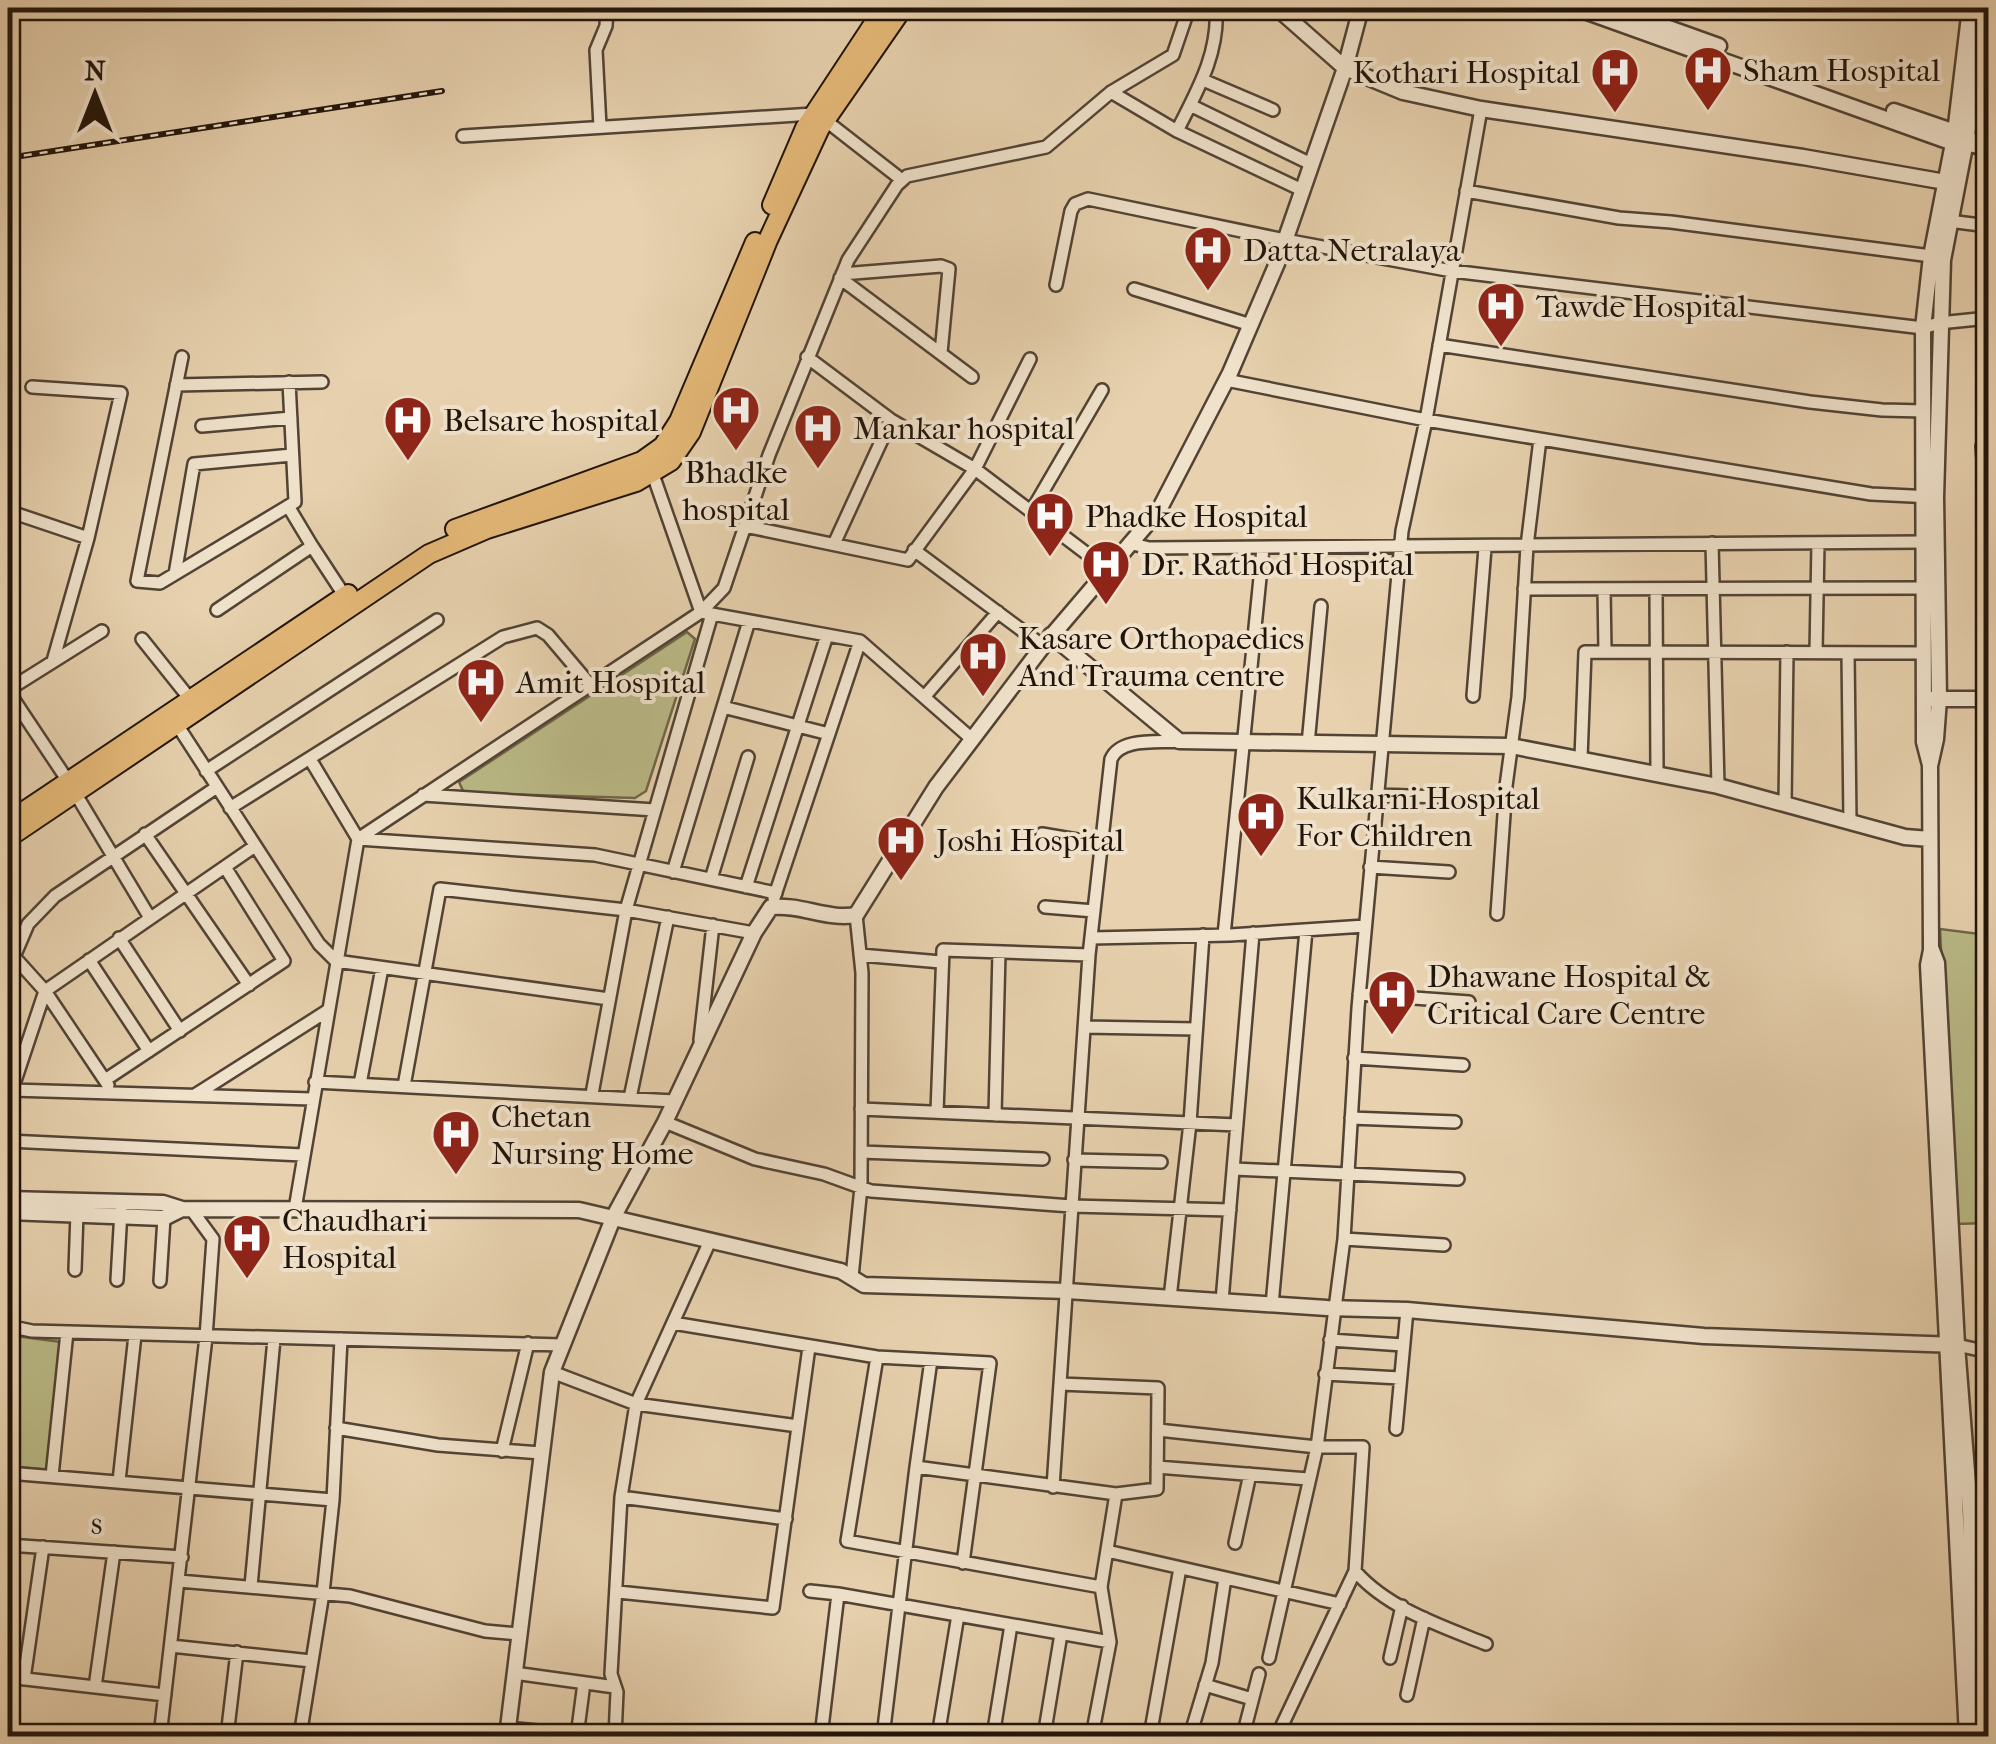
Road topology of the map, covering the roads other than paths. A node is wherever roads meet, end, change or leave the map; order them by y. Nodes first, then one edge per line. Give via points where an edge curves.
1 (248, 8) edge
2 (275, 8) edge
3 (607, 8) edge
4 (884, 8) edge
5 (903, 8) edge
6 (1189, 8) edge
7 (1216, 8) edge
8 (1277, 8) edge
9 (1361, 8) edge
10 (1576, 8) edge
11 (1613, 8) edge
12 (1970, 8) edge
13 (1985, 15) edge
14 (1693, 42) junction
15 (1345, 68) junction
16 (1203, 80) junction
17 (1115, 94) junction
18 (1988, 102) edge
19 (1190, 105) junction
20 (1481, 109) junction
21 (1273, 110) dead end
22 (819, 117) junction
23 (600, 127) junction
24 (1177, 132) junction
25 (1988, 133) edge
26 (464, 136) dead end
27 (1967, 142) edge
28 (1311, 164) junction
29 (902, 180) junction
30 (1951, 183) junction
31 (1302, 190) junction
32 (1466, 191) junction
33 (1949, 221) junction
34 (1988, 226) edge
35 (1285, 240) junction
36 (1931, 256) junction
37 (1452, 270) junction
38 (841, 276) junction
39 (1056, 284) dead end
40 (1134, 289) dead end
41 (1988, 318) edge
42 (1939, 323) junction
43 (1250, 325) junction
44 (1923, 328) junction
45 (1440, 345) junction
46 (940, 354) junction
47 (182, 357) dead end
48 (807, 357) junction
49 (1030, 359) dead end
50 (972, 377) dead end
51 (1226, 380) junction
52 (289, 382) junction
53 (322, 382) dead end
54 (176, 385) junction
55 (32, 387) dead end
56 (1102, 390) dead end
57 (1924, 410) junction
58 (290, 418) junction
59 (892, 420) junction
60 (1426, 420) junction
61 (202, 426) dead end
62 (1540, 438) junction
63 (1982, 446) dead end
64 (292, 455) junction
65 (650, 466) junction
66 (974, 468) junction
67 (1929, 497) junction
68 (288, 506) junction
69 (1032, 510) junction
70 (9, 514) edge
71 (745, 526) junction
72 (1988, 526) edge
73 (88, 538) junction
74 (1923, 542) junction
75 (1818, 543) junction
76 (834, 544) junction
77 (1129, 544) junction
78 (1712, 544) junction
79 (312, 546) junction
80 (1527, 546) junction
81 (1400, 547) junction
82 (1262, 548) junction
83 (1485, 548) junction
84 (914, 550) junction
85 (1106, 569) junction
86 (174, 574) junction
87 (1816, 588) junction
88 (1931, 588) junction
89 (1604, 589) junction
90 (1656, 589) junction
91 (1711, 589) junction
92 (1524, 590) junction
93 (348, 601) junction
94 (1321, 606) dead end
95 (216, 610) dead end
96 (998, 612) junction
97 (706, 613) junction
98 (437, 620) dead end
99 (749, 621) junction
100 (102, 631) dead end
101 (826, 635) junction
102 (142, 639) dead end
103 (1047, 640) junction
104 (860, 642) junction
105 (1604, 652) junction
106 (1714, 652) junction
107 (1787, 652) junction
108 (1816, 652) junction
109 (1656, 653) junction
110 (1848, 653) junction
111 (1923, 653) junction
112 (53, 661) junction
113 (592, 687) junction
114 (8, 691) edge
115 (925, 696) junction
116 (1473, 696) dead end
117 (190, 699) junction
118 (1931, 699) junction
119 (1988, 699) edge
120 (723, 707) junction
121 (173, 719) junction
122 (798, 724) junction
123 (829, 734) junction
124 (972, 740) junction
125 (1179, 741) junction
126 (1242, 743) junction
127 (1308, 744) junction
128 (1381, 744) junction
129 (1512, 746) junction
130 (748, 757) dead end
131 (1581, 758) junction
132 (310, 759) junction
133 (206, 770) junction
134 (1657, 772) junction
135 (1718, 786) junction
136 (71, 787) junction
137 (216, 787) junction
138 (1376, 795) junction
139 (423, 796) junction
140 (1441, 797) dead end
141 (1785, 804) junction
142 (230, 808) junction
143 (655, 810) junction
144 (8, 822) edge
145 (1850, 822) junction
146 (146, 834) junction
147 (1042, 834) dead end
148 (8, 838) edge
149 (1930, 839) junction
150 (358, 840) junction
151 (1101, 844) junction
152 (255, 846) junction
153 (112, 855) junction
154 (639, 866) junction
155 (225, 867) junction
156 (1370, 867) junction
157 (673, 872) junction
158 (1449, 872) dead end
159 (712, 880) junction
160 (746, 886) junction
161 (186, 894) junction
162 (774, 900) junction
163 (1045, 906) dead end
164 (626, 910) junction
165 (1094, 911) junction
166 (1497, 914) dead end
167 (856, 915) junction
168 (150, 918) junction
169 (668, 918) junction
170 (712, 925) junction
171 (1365, 926) junction
172 (1306, 930) junction
173 (754, 932) junction
174 (1254, 933) junction
175 (1203, 935) junction
176 (1224, 935) junction
177 (119, 938) junction
178 (1091, 938) junction
179 (999, 952) junction
180 (860, 955) junction
181 (1089, 955) junction
182 (9, 958) edge
183 (89, 960) junction
184 (336, 960) junction
185 (942, 962) junction
186 (382, 968) junction
187 (423, 974) junction
188 (250, 985) junction
189 (45, 991) junction
190 (1359, 994) junction
191 (609, 999) junction
192 (1469, 1002) dead end
193 (327, 1011) junction
194 (1084, 1027) junction
195 (1196, 1029) junction
196 (180, 1031) junction
197 (700, 1043) junction
198 (149, 1051) junction
199 (1354, 1058) junction
200 (1463, 1065) dead end
201 (105, 1080) junction
202 (315, 1082) junction
203 (360, 1084) junction
204 (404, 1086) junction
205 (114, 1093) junction
206 (592, 1094) junction
207 (194, 1095) junction
208 (10, 1097) edge
209 (630, 1098) junction
210 (312, 1099) junction
211 (674, 1101) junction
212 (861, 1109) junction
213 (937, 1112) junction
214 (995, 1114) junction
215 (1077, 1118) junction
216 (1351, 1118) junction
217 (664, 1122) junction
218 (1190, 1122) junction
219 (1456, 1122) dead end
220 (1238, 1125) junction
221 (8, 1140) edge
222 (861, 1152) junction
223 (303, 1155) junction
224 (1042, 1159) dead end
225 (1074, 1160) junction
226 (1162, 1162) dead end
227 (1234, 1169) junction
228 (1286, 1173) junction
229 (1347, 1176) junction
230 (1458, 1179) dead end
231 (861, 1187) junction
232 (8, 1198) edge
233 (1072, 1206) junction
234 (1180, 1208) junction
235 (121, 1209) junction
236 (186, 1209) junction
237 (295, 1210) junction
238 (1230, 1210) junction
239 (8, 1212) edge
240 (77, 1214) junction
241 (614, 1216) junction
242 (164, 1218) junction
243 (1344, 1240) junction
244 (710, 1241) junction
245 (1444, 1245) dead end
246 (75, 1270) dead end
247 (852, 1277) junction
248 (117, 1280) dead end
249 (160, 1281) dead end
250 (1067, 1291) junction
251 (1170, 1298) junction
252 (1222, 1301) junction
253 (1272, 1305) junction
254 (1334, 1309) junction
255 (1406, 1310) junction
256 (673, 1323) junction
257 (8, 1326) edge
258 (67, 1332) junction
259 (134, 1334) junction
260 (206, 1337) junction
261 (274, 1339) junction
262 (341, 1340) junction
263 (1330, 1340) junction
264 (528, 1343) junction
265 (1951, 1344) junction
266 (562, 1345) junction
267 (1403, 1345) junction
268 (808, 1347) junction
269 (1988, 1352) edge
270 (877, 1357) junction
271 (930, 1360) junction
272 (552, 1372) junction
273 (1326, 1374) junction
274 (1400, 1378) junction
275 (1060, 1384) junction
276 (636, 1404) junction
277 (798, 1426) junction
278 (336, 1428) junction
279 (1396, 1429) dead end
280 (1158, 1430) junction
281 (1317, 1447) junction
282 (502, 1452) junction
283 (541, 1453) junction
284 (916, 1467) junction
285 (1158, 1467) junction
286 (8, 1473) edge
287 (1250, 1474) junction
288 (974, 1475) junction
289 (52, 1476) junction
290 (1308, 1479) junction
291 (119, 1481) junction
292 (1053, 1486) junction
293 (188, 1488) junction
294 (259, 1494) junction
295 (1116, 1494) junction
296 (621, 1497) junction
297 (333, 1500) junction
298 (786, 1519) junction
299 (1235, 1543) dead end
300 (8, 1545) edge
301 (43, 1547) junction
302 (114, 1552) junction
303 (905, 1552) junction
304 (1107, 1552) junction
305 (182, 1556) junction
306 (963, 1563) junction
307 (1180, 1568) junction
308 (1355, 1571) junction
309 (1225, 1578) junction
310 (179, 1581) junction
311 (250, 1586) junction
312 (1101, 1588) junction
313 (1282, 1590) junction
314 (810, 1591) dead end
315 (618, 1592) junction
316 (323, 1593) junction
317 (838, 1594) junction
318 (1340, 1604) junction
319 (898, 1605) junction
320 (1402, 1606) junction
321 (958, 1615) junction
322 (1424, 1618) junction
323 (1011, 1625) junction
324 (518, 1634) junction
325 (1060, 1634) junction
326 (1110, 1642) junction
327 (1486, 1644) dead end
328 (171, 1646) junction
329 (237, 1652) junction
330 (1975, 1654) edge
331 (1269, 1658) dead end
332 (1390, 1658) dead end
333 (311, 1661) junction
334 (514, 1672) junction
335 (1259, 1674) dead end
336 (8, 1677) edge
337 (24, 1679) junction
338 (584, 1683) junction
339 (1205, 1685) junction
340 (95, 1687) junction
341 (616, 1687) junction
342 (1407, 1694) dead end
343 (165, 1695) junction
344 (1252, 1699) junction
345 (1246, 1724) dead end
346 (508, 1732) edge
347 (938, 1734) edge
348 (160, 1736) edge
349 (226, 1736) edge
350 (300, 1736) edge
351 (577, 1736) edge
352 (615, 1736) edge
353 (821, 1736) edge
354 (883, 1736) edge
355 (968, 1736) edge
356 (992, 1736) edge
357 (1044, 1736) edge
358 (1092, 1736) edge
359 (1150, 1736) edge
360 (1190, 1736) edge
361 (1276, 1736) edge
362 (1968, 1736) edge
363 (1978, 1736) edge

1 - 2 street
3 - 23 street via 596,50
4 - 22 main road
5 - 22 main road
6 - 17 street via 1173,55
7 - 16 street via 1214,50
8 - 15 street
9 - 15 street
10 - 14 street
11 - 14 street
12 - 27 street
13 - 27 street
14 - 27 street
15 - 20 street via 1404,92
15 - 28 street
16 - 19 street
16 - 21 street
17 - 24 street
17 - 29 street via 1046,147
18 - 25 street
19 - 24 street
19 - 28 street
20 - 30 street
20 - 32 street
22 - 23 street
22 - 29 street
22 - 65 main road via 679,421
23 - 26 street
24 - 31 street
27 - 30 street
28 - 31 street
29 - 38 street
30 - 33 street
30 - 36 street
31 - 35 street
32 - 36 street via 1604,216
32 - 37 street
33 - 34 street
33 - 42 street
35 - 37 street
35 - 39 street via 1081,200 1071,211
35 - 43 street
36 - 44 street
37 - 44 street
37 - 45 street
38 - 46 street
38 - 46 street via 949,269
38 - 48 street
40 - 43 street
41 - 42 street
42 - 44 street
42 - 67 street
43 - 51 street
44 - 57 street
45 - 57 street via 1791,399
45 - 60 street
46 - 50 street
47 - 54 street
48 - 59 street
48 - 71 street
49 - 66 street
51 - 60 street
51 - 77 street via 1159,510
52 - 53 street
52 - 54 street
52 - 58 street
54 - 86 street via 137,581 160,583
55 - 73 street via 120,394
56 - 69 street
57 - 67 street
58 - 61 street
58 - 64 street
59 - 66 street
59 - 76 street
60 - 62 street
60 - 81 street
62 - 67 street via 1870,494
62 - 80 street
63 - 72 street
64 - 68 street via 295,502
64 - 86 street via 194,464
65 - 93 main road via 448,532
65 - 97 street
66 - 69 street
66 - 84 street
67 - 74 street
67 - 88 street
68 - 79 street
68 - 86 street
69 - 85 street
70 - 73 street
71 - 76 street
71 - 97 street via 724,588
73 - 112 street
74 - 75 street
74 - 88 street
75 - 78 street
75 - 87 street
76 - 84 street via 908,560
77 - 82 street
77 - 85 street
78 - 80 street
78 - 91 street
79 - 93 street
79 - 95 street
80 - 83 street
80 - 92 street
81 - 82 street
81 - 83 street
81 - 128 street
82 - 126 street
83 - 116 street
84 - 96 street
85 - 103 street
87 - 88 street
87 - 91 street
87 - 108 street
88 - 111 street
88 - 118 street
89 - 90 street
89 - 92 street
89 - 105 street
90 - 91 street
90 - 109 street
91 - 106 street
92 - 129 street
93 - 117 main road
93 - 121 main road
94 - 127 street
96 - 103 street
96 - 115 street
97 - 99 street
97 - 113 street
97 - 143 street
98 - 133 street
99 - 101 street
99 - 120 street
100 - 112 street
101 - 104 street
101 - 122 street
102 - 117 street
103 - 124 street
103 - 125 street
104 - 115 street
104 - 123 street
105 - 109 street
105 - 131 street via 1586,652
106 - 107 street
106 - 109 street
106 - 135 street
107 - 108 street
107 - 141 street
108 - 110 street
109 - 134 street
110 - 111 street
110 - 145 street
111 - 118 street
112 - 114 street
113 - 132 street via 537,628 503,638
113 - 139 street
114 - 136 street
115 - 124 street
117 - 121 main road
118 - 119 street
118 - 149 street via 1936,739
120 - 122 street
120 - 157 street
121 - 133 street
121 - 136 main road
122 - 123 street
122 - 160 street
123 - 162 street
124 - 167 street
125 - 126 street
125 - 151 street via 1115,750
126 - 127 street
126 - 176 street
127 - 128 street
128 - 129 street
128 - 138 street
129 - 131 street
129 - 166 street
130 - 159 street
131 - 134 street
132 - 142 street
132 - 150 street
133 - 137 street
134 - 135 street
135 - 141 street
136 - 144 main road
136 - 148 main road
136 - 153 street
137 - 142 street
137 - 146 street
138 - 140 street
138 - 156 street
139 - 143 street
139 - 150 street
141 - 145 street
142 - 152 street
143 - 154 street
145 - 149 street
146 - 153 street
146 - 161 street
147 - 151 street
149 - 265 street via 1928,965
150 - 154 street via 595,856
150 - 184 street
151 - 165 street
152 - 155 street
152 - 184 street
153 - 168 street
153 - 182 street via 55,896
154 - 157 street
154 - 164 street
155 - 161 street
155 - 188 street via 284,960
156 - 158 street
156 - 171 street
157 - 159 street
159 - 160 street
160 - 162 street
161 - 168 street
161 - 188 street
162 - 167 street via 839,918
162 - 173 street
163 - 165 street
164 - 169 street
164 - 187 street via 440,889
164 - 191 street
165 - 178 street
167 - 180 street
168 - 177 street
169 - 170 street
169 - 209 street
170 - 173 street
170 - 197 street
171 - 172 street
171 - 190 street
172 - 174 street
172 - 228 street
173 - 197 street
174 - 176 street
174 - 220 street
175 - 176 street
175 - 178 street
175 - 195 street
177 - 183 street
177 - 196 street
178 - 181 street
179 - 181 street
179 - 185 street via 944,949
179 - 214 street
180 - 185 street
180 - 212 street
181 - 194 street
182 - 189 street
183 - 189 street
183 - 198 street
184 - 186 street
184 - 193 street
185 - 213 street
186 - 187 street
186 - 203 street
187 - 191 street
187 - 204 street
188 - 196 street
189 - 201 street
189 - 208 street
190 - 192 street
190 - 199 street
191 - 206 street
193 - 202 street
193 - 207 street
194 - 195 street
194 - 215 street
195 - 218 street
196 - 198 street
197 - 211 street
198 - 201 street
199 - 200 street
199 - 216 street
201 - 205 street
202 - 203 street
202 - 210 street
203 - 204 street
204 - 206 street
205 - 207 street
205 - 208 street
206 - 209 street
207 - 210 street
209 - 211 street
210 - 223 street
211 - 217 street
212 - 213 street
212 - 222 street
213 - 214 street
214 - 215 street
215 - 218 street
215 - 225 street
216 - 219 street
216 - 229 street
217 - 231 street via 755,1159
217 - 241 street
218 - 220 street
218 - 234 street
220 - 227 street
221 - 223 street
222 - 224 street
222 - 231 street
223 - 237 street
225 - 226 street
225 - 233 street
227 - 228 street
227 - 238 street
228 - 229 street
228 - 253 street
229 - 230 street
229 - 243 street
231 - 233 street
231 - 247 street
232 - 235 street
233 - 234 street
233 - 250 street
234 - 238 street
234 - 251 street
235 - 236 street via 163,1203
235 - 240 street
235 - 242 street
235 - 248 street
236 - 237 street
236 - 242 street
236 - 260 street via 213,1236
237 - 241 street via 579,1210
238 - 252 street
239 - 240 street
240 - 246 street
241 - 244 street
241 - 266 street
242 - 249 street
243 - 245 street
243 - 254 street
244 - 247 street
244 - 256 street
247 - 250 street via 864,1286
250 - 251 street
250 - 275 street
251 - 252 street
252 - 253 street
253 - 254 street
254 - 255 street
254 - 263 street
255 - 265 street via 1704,1336
255 - 267 street
256 - 268 street
256 - 276 street
257 - 258 street
258 - 259 street
258 - 289 street
259 - 260 street
259 - 291 street
260 - 261 street
260 - 293 street
261 - 262 street
261 - 294 street
262 - 264 street
262 - 278 street
263 - 267 street
263 - 273 street
264 - 266 street
264 - 282 street
265 - 269 street
265 - 330 street via 1957,1511
266 - 272 street
267 - 274 street
268 - 270 street
268 - 277 street
270 - 271 street
270 - 303 street via 847,1542
271 - 284 street
271 - 288 street via 990,1363
272 - 276 street
272 - 283 street
273 - 274 street
273 - 281 street
274 - 279 street
275 - 280 street via 1158,1388
275 - 292 street
276 - 277 street
276 - 296 street
277 - 298 street
278 - 282 street
278 - 297 street
280 - 281 street
280 - 285 street
281 - 290 street
281 - 308 street via 1364,1447
282 - 283 street
283 - 324 street
284 - 288 street
284 - 303 street
285 - 287 street
285 - 295 street via 1157,1488
286 - 289 street
287 - 290 street
287 - 299 street
288 - 292 street
288 - 306 street
289 - 291 street
290 - 313 street
291 - 293 street
292 - 295 street
293 - 294 street
293 - 305 street
294 - 297 street
294 - 311 street
295 - 304 street
296 - 298 street
296 - 315 street
297 - 316 street
298 - 315 street via 773,1608
300 - 301 street, s
301 - 302 street, s
301 - 337 street
302 - 305 street, s
302 - 340 street
303 - 306 street
303 - 319 street
304 - 307 street
304 - 312 street
305 - 310 street
306 - 312 street
307 - 309 street
307 - 359 street
308 - 318 street
308 - 320 street
309 - 313 street
309 - 339 street
310 - 311 street
310 - 328 street
311 - 316 street
312 - 326 street
313 - 318 street
313 - 331 street
314 - 317 street
315 - 341 street via 610,1674
316 - 324 street
316 - 333 street
317 - 319 street
317 - 353 street
318 - 361 street
319 - 321 street
319 - 354 street
320 - 322 street
320 - 332 street
321 - 323 street
321 - 347 street
322 - 327 street
322 - 342 street
323 - 325 street
323 - 356 street
324 - 334 street
325 - 326 street
325 - 357 street
326 - 358 street
328 - 329 street
328 - 343 street
329 - 333 street
329 - 349 street
330 - 362 street
330 - 363 street
333 - 350 street
334 - 338 street
334 - 346 street
335 - 344 street
336 - 337 street
337 - 340 street
338 - 341 street
338 - 351 street
339 - 344 street
339 - 360 street
340 - 343 street
341 - 352 street
343 - 348 street
344 - 345 street
346 - 351 street
347 - 355 street

